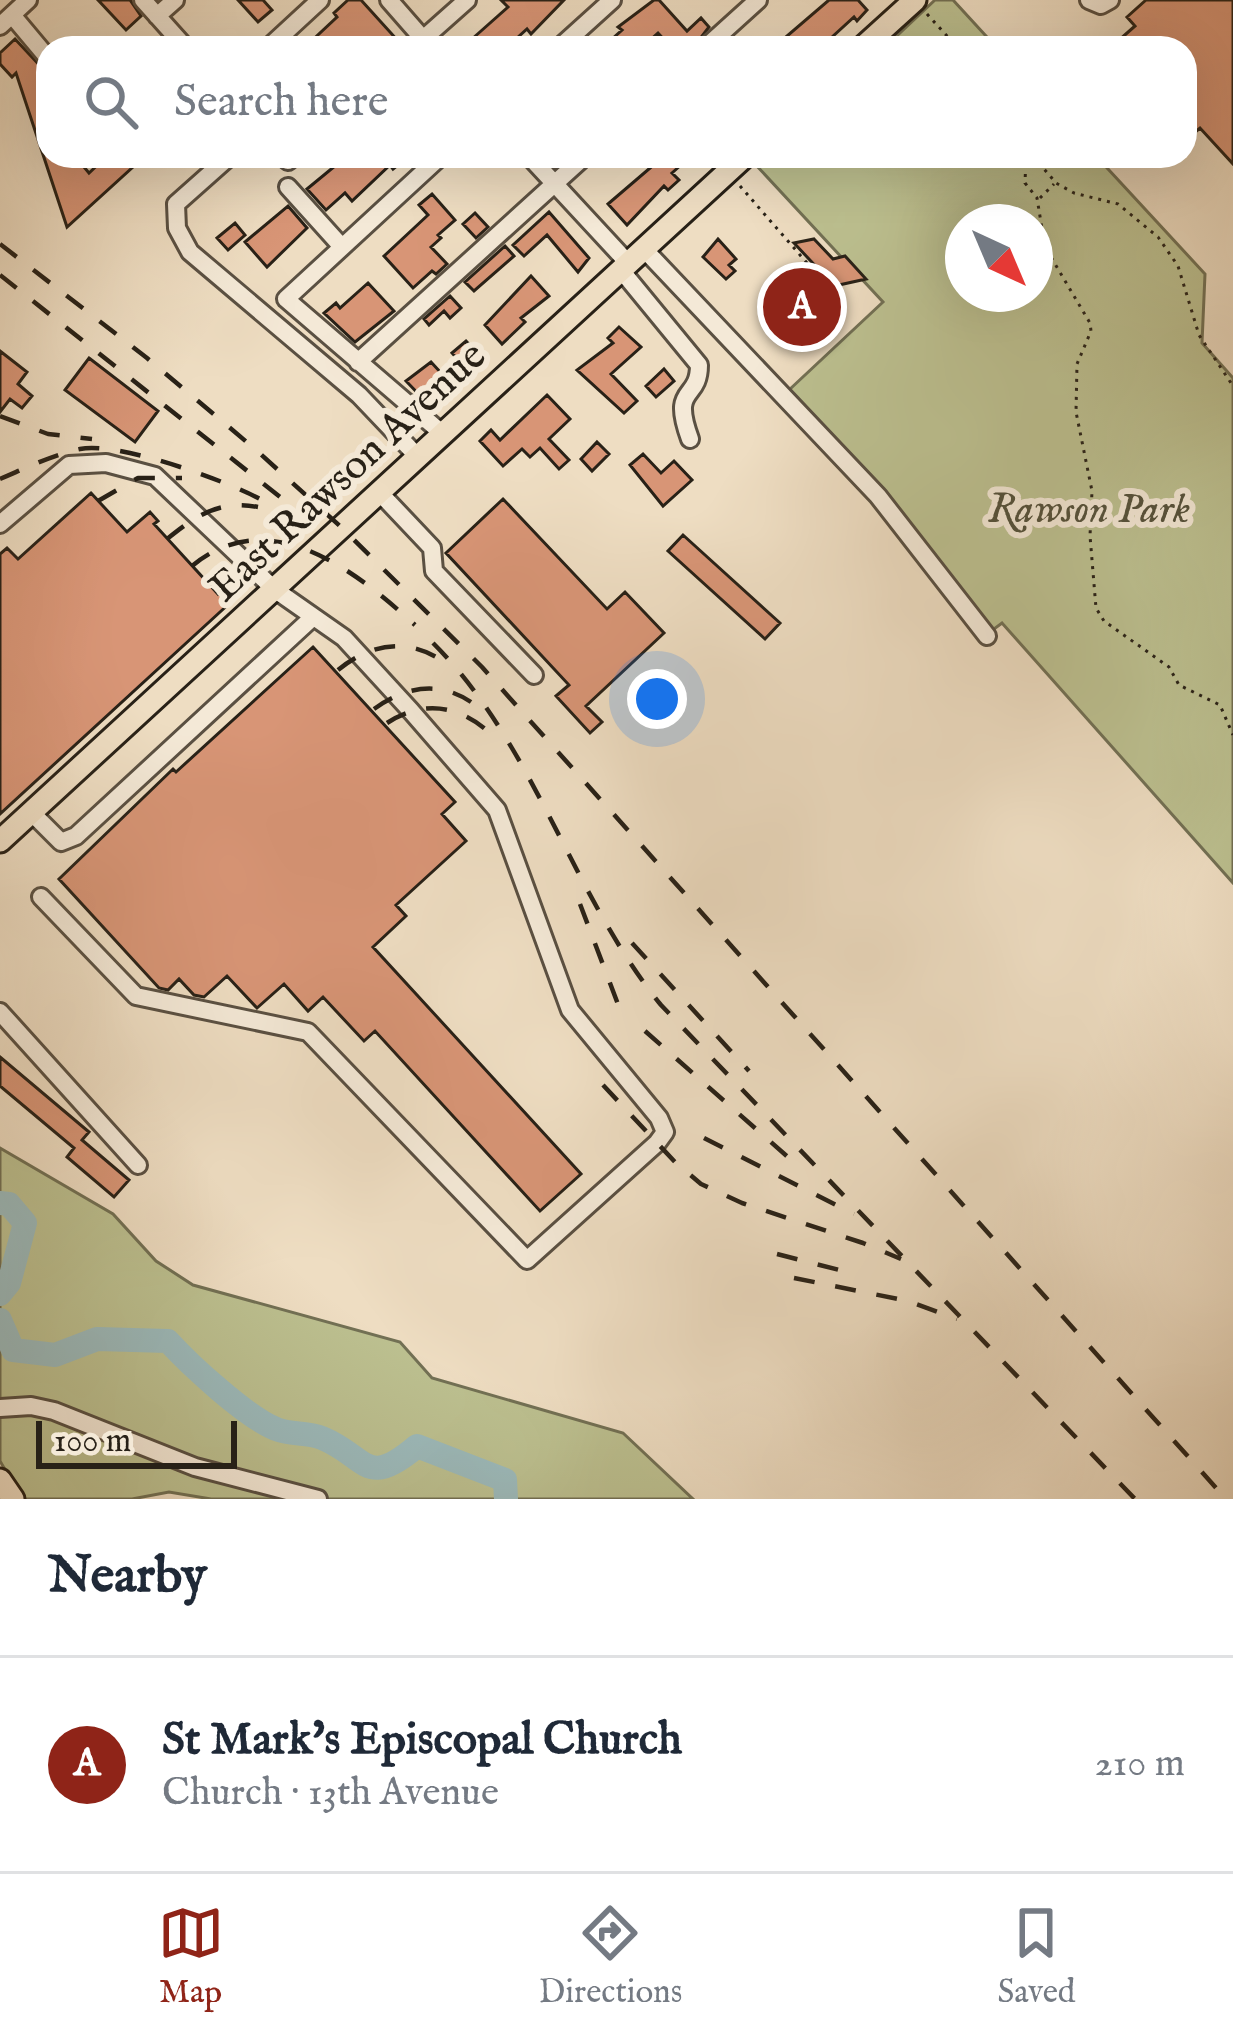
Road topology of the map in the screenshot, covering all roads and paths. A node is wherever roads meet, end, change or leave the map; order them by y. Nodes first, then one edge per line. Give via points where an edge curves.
1 (28, 0) edge
2 (142, 0) edge
3 (175, 0) edge
4 (320, 0) edge
5 (389, 0) edge
6 (467, 0) edge
7 (612, 0) edge
8 (758, 0) edge
9 (1089, 0) edge
10 (1110, 0) edge
11 (910, 6) edge
12 (157, 16) junction
13 (6, 21) edge
14 (176, 36) edge
15 (281, 36) edge
16 (416, 36) edge
17 (432, 36) edge
18 (573, 36) edge
19 (718, 36) edge
20 (876, 36) edge
21 (944, 36) edge
22 (36, 47) edge
23 (216, 168) edge
24 (428, 168) edge
25 (540, 168) edge
26 (572, 168) edge
27 (732, 168) edge
28 (1028, 168) edge
29 (1042, 168) edge
30 (1056, 183) junction
31 (554, 184) junction
32 (739, 184) dead end
33 (288, 187) dead end
34 (1037, 198) junction
35 (342, 247) junction
36 (631, 261) junction
37 (814, 271) dead end
38 (358, 362) junction
39 (1233, 386) edge
40 (443, 434) junction
41 (690, 439) dead end
42 (418, 457) junction
43 (379, 492) junction
44 (0, 524) edge
45 (274, 589) junction
46 (312, 618) junction
47 (987, 636) dead end
48 (534, 675) dead end
49 (1233, 735) edge
50 (31, 812) junction
51 (0, 841) edge
52 (41, 897) dead end
53 (0, 1012) edge
54 (138, 1165) dead end
55 (0, 1408) edge
56 (0, 1480) edge
57 (13, 1499) edge
58 (318, 1499) edge

1 - 13 street
2 - 12 street
3 - 12 street
4 - 15 street
5 - 16 street
6 - 17 street
7 - 18 street
8 - 19 street
9 - 10 street
11 - 20 main road
11 - 21 path
12 - 14 street
13 - 22 street
23 - 42 street via 176,204 190,252 359,395
24 - 35 street
25 - 31 street
26 - 31 street
27 - 36 main road, East Rawson Avenue
28 - 34 path via 1025,183
29 - 30 path
30 - 34 path
30 - 39 path via 1118,204 1158,237 1178,266 1198,334
31 - 36 street
31 - 38 street
32 - 37 path
33 - 35 street
34 - 49 path via 1045,247 1090,322 1077,364 1076,412 1092,491 1096,608 1169,667 1179,685 1220,705
35 - 38 street via 286,299
36 - 40 main road, East Rawson Avenue
36 - 41 street via 699,365 680,412
36 - 47 street via 878,496
38 - 40 street
40 - 42 main road, East Rawson Avenue
42 - 43 main road, East Rawson Avenue
43 - 45 main road, East Rawson Avenue
43 - 48 street via 432,548 434,571
44 - 45 street via 69,465 135,468 166,485
45 - 46 street
45 - 50 main road, East Rawson Avenue
46 - 50 street via 76,836 61,842
46 - 52 street via 360,654 497,810 566,1001 663,1124 657,1143 526,1261 308,1032 136,996
50 - 51 main road, East Rawson Avenue
53 - 54 street
55 - 58 street via 54,1411 195,1467
56 - 57 main road

